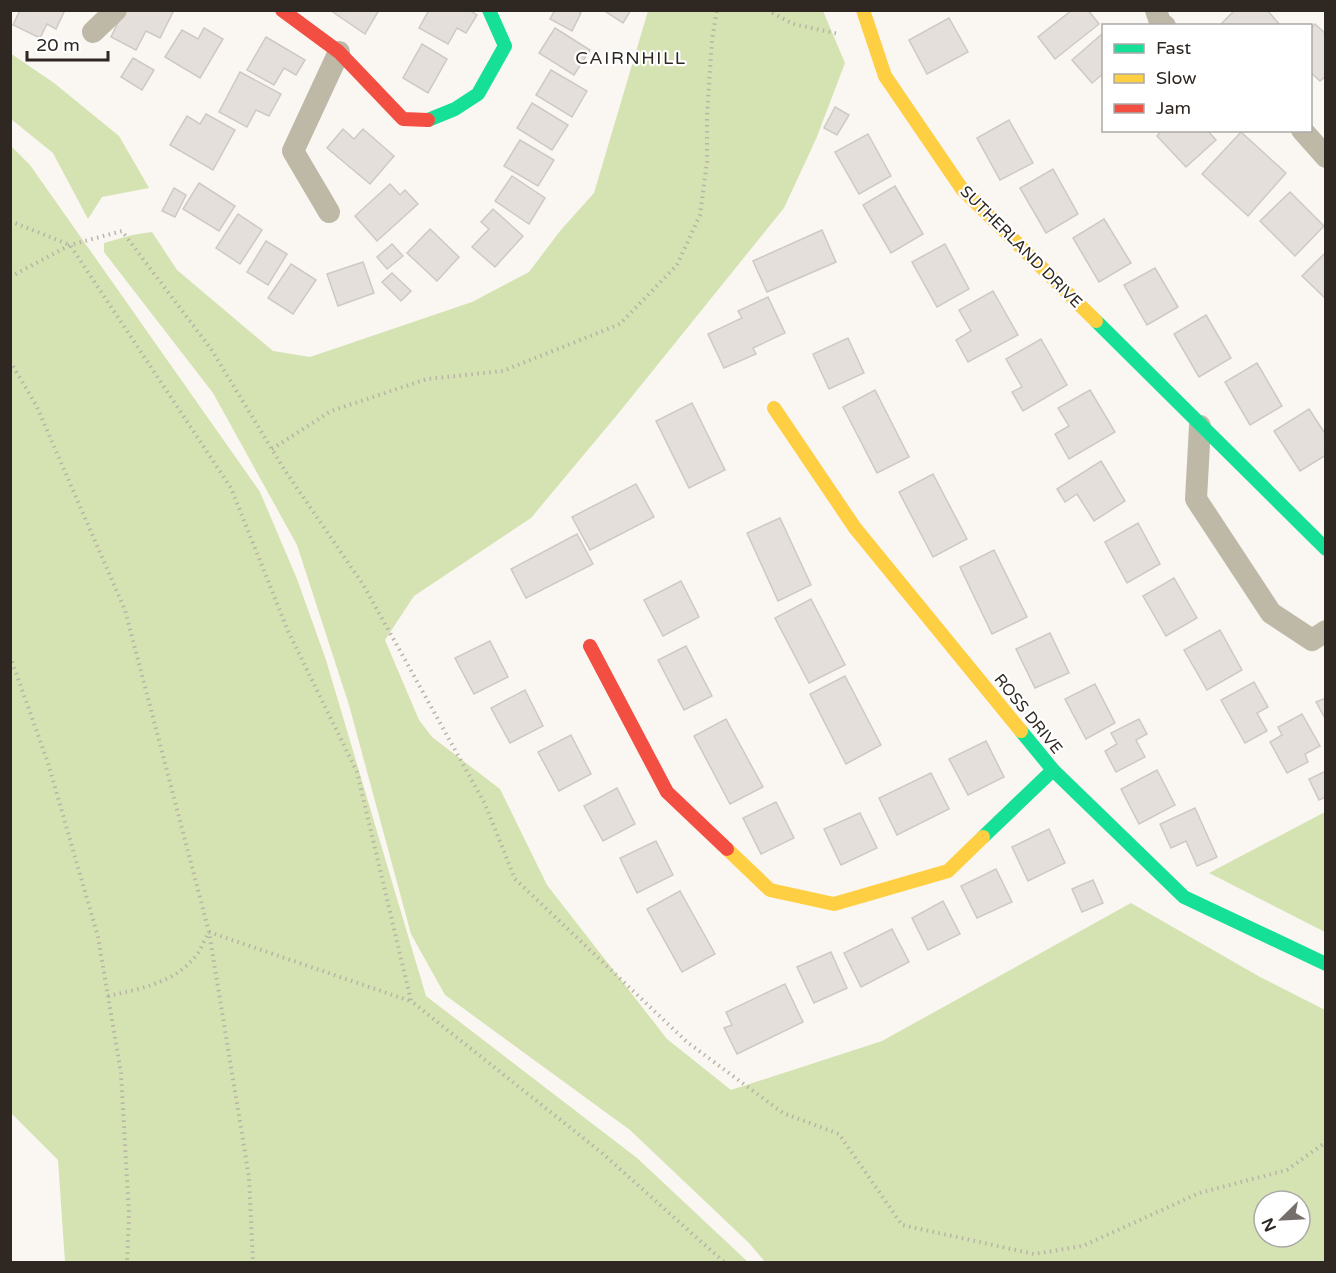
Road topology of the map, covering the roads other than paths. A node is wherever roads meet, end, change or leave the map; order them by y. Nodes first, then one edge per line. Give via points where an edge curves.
1 (116, 10) edge
2 (282, 10) edge
3 (489, 10) edge
4 (863, 10) edge
5 (1156, 10) edge
6 (1162, 24) edge
7 (93, 32) dead end
8 (339, 52) junction
9 (1304, 132) edge
10 (1326, 157) edge
11 (329, 212) dead end
12 (774, 408) dead end
13 (1200, 426) junction
14 (1326, 549) edge
15 (1326, 631) edge
16 (590, 646) dead end
17 (1053, 770) junction
18 (1326, 964) edge

1 - 7 street
2 - 8 street
3 - 8 street via 505,46 478,94 428,120 403,119
4 - 13 street, SUTHERLAND DRIVE via 885,76 962,189
5 - 6 street
8 - 11 street via 293,151
9 - 10 street
12 - 17 street, ROSS DRIVE via 855,528
13 - 14 street, SUTHERLAND DRIVE
13 - 15 street via 1196,499 1271,613 1312,640
16 - 17 street via 667,792 770,890 834,904 948,871
17 - 18 street, ROSS DRIVE via 1184,897

